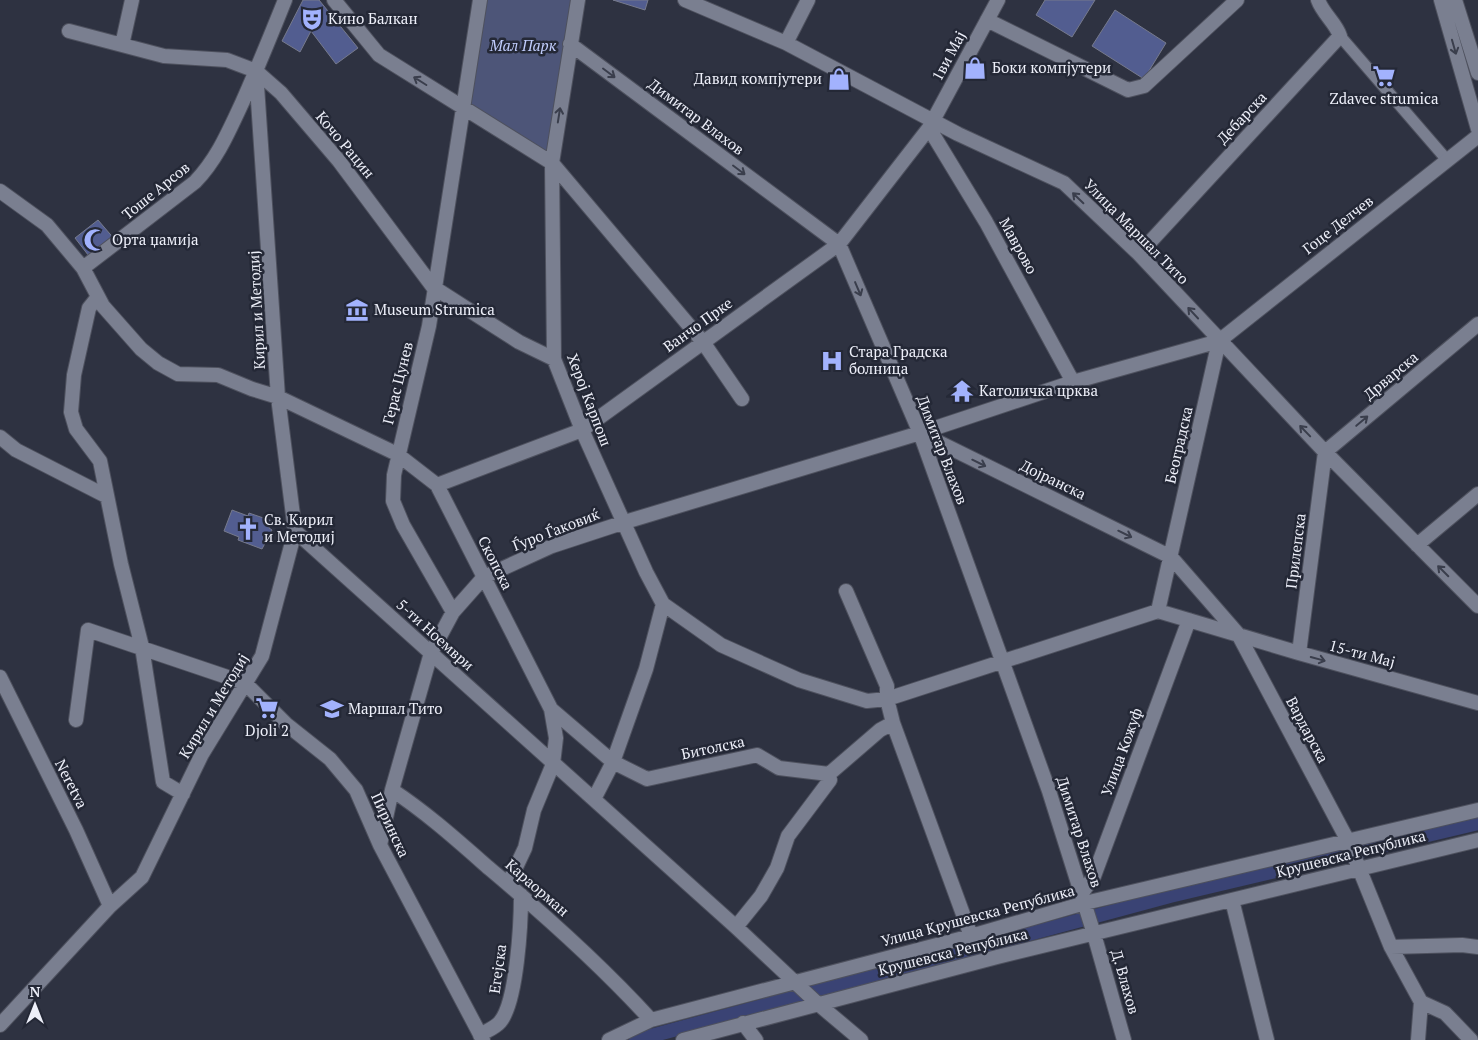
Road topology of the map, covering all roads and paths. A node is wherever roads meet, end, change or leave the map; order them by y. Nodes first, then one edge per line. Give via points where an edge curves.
1 (132, 0) edge
2 (285, 0) edge
3 (334, 0) edge
4 (480, 0) edge
5 (578, 0) edge
6 (685, 0) edge
7 (808, 0) edge
8 (998, 0) edge
9 (1236, 0) edge
10 (1318, 0) edge
11 (1441, 0) edge
12 (1455, 0) edge
13 (987, 20) junction
14 (69, 31) dead end
15 (1340, 36) junction
16 (786, 43) junction
17 (570, 44) junction
18 (122, 45) junction
19 (256, 71) junction
20 (1478, 73) edge
21 (462, 107) junction
22 (932, 123) junction
23 (1478, 129) edge
24 (1478, 136) edge
25 (1447, 160) junction
26 (552, 163) junction
27 (0, 190) edge
28 (839, 244) junction
29 (1138, 254) junction
30 (83, 268) junction
31 (433, 287) junction
32 (97, 298) junction
33 (1478, 324) edge
34 (1219, 341) junction
35 (703, 342) junction
36 (554, 359) junction
37 (1073, 382) junction
38 (278, 397) junction
39 (742, 399) dead end
40 (582, 430) junction
41 (920, 433) junction
42 (0, 437) edge
43 (1325, 452) junction
44 (398, 454) junction
45 (437, 485) junction
46 (1478, 494) edge
47 (106, 496) junction
48 (625, 522) junction
49 (295, 531) junction
50 (1417, 545) junction
51 (1171, 556) junction
52 (484, 577) junction
53 (846, 591) dead end
54 (663, 604) junction
55 (1478, 606) edge
56 (1158, 611) junction
57 (453, 612) junction
58 (1189, 620) junction
59 (1238, 634) junction
60 (142, 648) junction
61 (431, 653) junction
62 (1299, 653) junction
63 (1001, 661) junction
64 (0, 677) edge
65 (245, 683) junction
66 (887, 699) junction
67 (1478, 703) edge
68 (551, 709) junction
69 (76, 720) dead end
70 (893, 723) junction
71 (612, 762) junction
72 (554, 764) junction
73 (829, 774) junction
74 (392, 790) junction
75 (183, 794) junction
76 (594, 799) junction
77 (1478, 810) edge
78 (1478, 840) edge
79 (1348, 841) junction
80 (380, 845) junction
81 (1360, 868) junction
82 (508, 884) junction
83 (521, 895) junction
84 (1083, 898) junction
85 (1232, 900) junction
86 (110, 906) junction
87 (736, 927) junction
88 (1094, 934) junction
89 (971, 936) junction
90 (1478, 946) edge
91 (1391, 947) junction
92 (794, 982) junction
93 (1421, 1002) junction
94 (817, 1003) junction
95 (651, 1020) junction
96 (744, 1023) junction
97 (0, 1025) edge
98 (482, 1037) edge
99 (608, 1040) edge
100 (683, 1040) edge
101 (756, 1040) edge
102 (861, 1040) edge
103 (1124, 1040) edge
104 (1267, 1040) edge
105 (1418, 1040) edge
106 (1471, 1040) edge

1 - 18 street
2 - 19 street, Тоше Арсов
21 -> 3 street via 379,55
4 - 21 street, Герас Цунев
5 - 17 street, Херој Карпош
6 - 16 street, Улица Маршал Тито
7 - 16 street
8 - 13 street, 1ви Мај
9 - 13 street via 1144,86 1128,90
10 - 15 street
11 -> 23 street
12 - 20 street
13 - 22 street, 1ви Мај
14 - 18 street, Кочо Рацин
15 - 25 street
15 - 29 street, Дебарска
16 - 22 street, Улица Маршал Тито
26 -> 17 street, Херој Карпош
17 -> 28 street, Димитар Влахов
18 - 19 street, Кочо Рацин via 164,56 227,60
19 - 30 street, Тоше Арсов via 219,154 209,168
19 - 31 street, Кочо Рацин via 281,93 339,161
19 - 38 street, Кирил и Методиј
21 - 26 street
21 - 31 street, Герас Цунев
22 - 28 street, Ванчо Прке
29 -> 22 street, Улица Маршал Тито via 1064,183
22 - 37 street, Маврово
24 - 25 street, Гоце Делчев
25 - 34 street, Гоце Делчев
26 - 35 street
26 - 36 street, Херој Карпош
27 - 30 street, Скопска via 47,225
28 - 35 street, Ванчо Прке
28 -> 41 street, Димитар Влахов
34 -> 29 street, Улица Маршал Тито
30 - 32 street, Скопска
31 - 36 street, Кочо Рацин via 519,342
31 - 44 street, Герас Цунев via 429,326
32 - 38 street, Скопска via 141,349 178,374 218,375
32 - 47 street via 90,308 81,346 71,395 71,412 76,429 100,461
43 -> 33 street, Дрварска
34 - 37 street, Ѓуро Ѓаковиќ
43 -> 34 street, Улица Маршал Тито
34 - 51 street, Београдска
35 - 39 street
35 - 40 street, Ванчо Прке
36 - 40 street, Херој Карпош
37 - 41 street, Ѓуро Ѓаковиќ
38 - 44 street, Скопска
38 - 49 street, Кирил и Методиј
40 - 45 street, Ванчо Прке
40 - 48 street, Херој Карпош
41 - 48 street, Ѓуро Ѓаковиќ
41 -> 51 street, Дојранска
41 - 63 street, Димитар Влахов
42 - 47 street via 16,450
43 - 50 street, Улица Маршал Тито
43 - 62 street, Прилепска
44 - 45 street, Скопска
44 - 57 street, Герас Цунев via 393,500 403,525
45 - 52 street, Скопска
46 - 50 street
47 - 60 street
48 - 52 street, Ѓуро Ѓаковиќ via 552,546
48 - 54 street, Херој Карпош
49 - 61 street, 5-ти Ноември
49 - 65 street, Кирил и Методиј via 262,656
55 -> 50 street, Улица Маршал Тито
51 - 56 street, Београдска
51 - 59 street, Вардарска
52 - 57 street, Ѓуро Ѓаковиќ
52 - 68 street, Скопска
53 - 66 street via 882,671
54 - 66 street via 721,645 799,680 867,701
54 - 71 street via 646,669
56 - 58 street, 15-ти Мај
56 - 63 street
57 - 61 street, Ѓуро Ѓаковиќ
58 - 59 street, 15-ти Мај
58 - 84 street, Улица Кожуф
59 - 62 street, 15-ти Мај
59 - 79 street, Вардарска
60 - 65 street, Пиринска
60 - 69 street, Пиринска via 88,630
60 - 75 street via 164,782
61 - 72 street, 5-ти Ноември
61 - 74 street, Ѓуро Ѓаковиќ
62 -> 67 street, 15-ти Мај
63 - 66 street
63 - 84 street, Димитар Влахов via 1049,791
64 - 86 street, Neretva
65 - 75 street, Кирил и Методиј via 202,754
65 - 80 street, Пиринска via 286,724 330,759 356,790
66 - 70 street
68 - 71 street, Скопска
68 - 72 street via 556,738
70 - 73 street via 880,730
70 - 89 street
71 - 73 street, Битолска via 646,779 757,755 779,768
71 - 76 street
72 - 76 street
72 - 82 street via 534,810 525,848
73 - 87 street via 830,780 788,836 777,868 761,896
74 - 80 street, Ѓуро Ѓаковиќ
74 - 82 street, Караорман via 418,807
75 - 86 street, Кирил и Методиј via 142,877
76 - 87 street
77 - 79 street, Улица Крушевска Република
78 - 81 street, Крушевска Република
79 - 81 street, Вардарска
79 - 84 street, Улица Крушевска Република
80 - 98 street, Пиринска
81 - 85 street, Крушевска Република
81 - 91 street
82 - 83 street, Караорман
83 - 95 street, Караорман via 608,973
83 - 98 street, Егејска via 520,931 509,1007 499,1023
84 - 88 street, Димитар Влахов
84 - 89 street, Улица Крушевска Република
85 - 88 street, Крушевска Република
85 - 104 street
86 - 97 street, Кирил и Методиј
87 - 92 street
88 - 94 street, Крушевска Република
88 - 103 street, Д. Влахов
89 - 92 street, Улица Крушевска Република
90 - 91 street
91 - 93 street
92 - 94 street
92 - 95 street, Улица Крушевска Република
93 - 105 street
93 - 106 street via 1445,1013
94 - 96 street, Крушевска Република
94 - 102 street
95 - 99 street, Улица Крушевска Република
96 - 100 street, Крушевска Република
96 - 101 street

